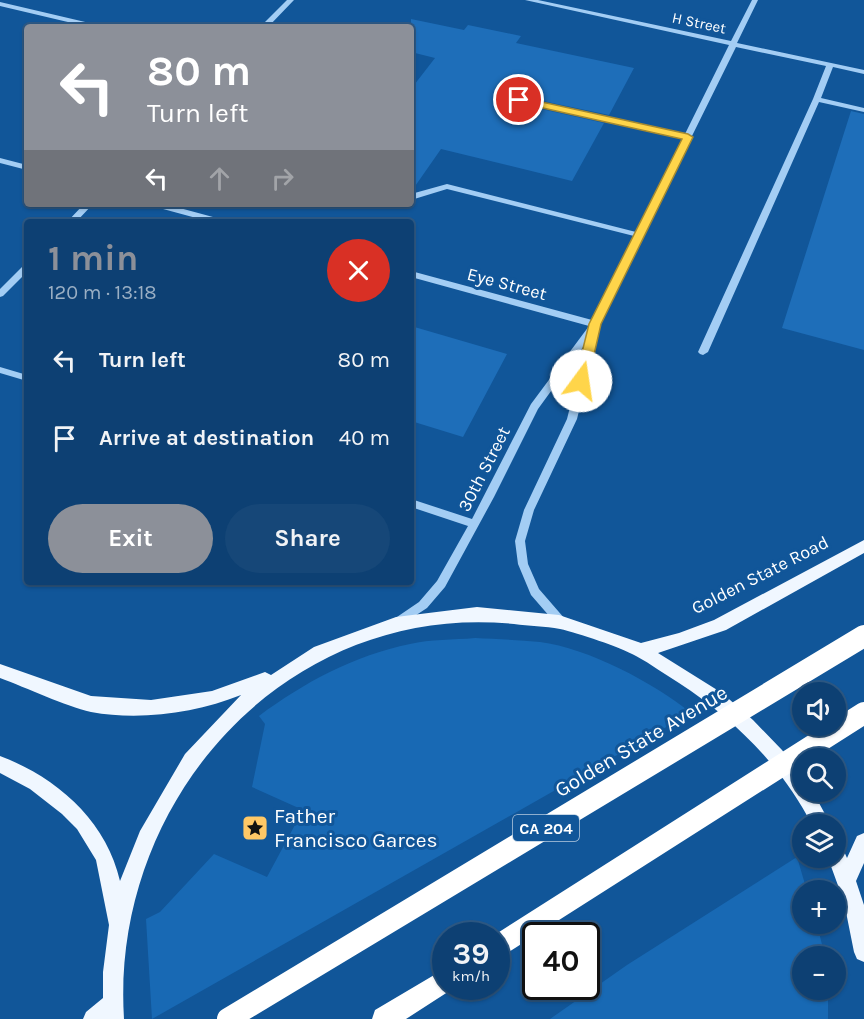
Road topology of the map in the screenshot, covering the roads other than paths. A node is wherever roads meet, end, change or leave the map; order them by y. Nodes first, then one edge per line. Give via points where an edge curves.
1 (291, 0) edge
2 (528, 0) edge
3 (755, 0) edge
4 (0, 4) edge
5 (85, 24) edge
6 (267, 24) edge
7 (734, 44) junction
8 (830, 65) junction
9 (864, 72) edge
10 (817, 99) junction
11 (519, 100) dead end
12 (864, 110) edge
13 (688, 137) junction
14 (0, 160) edge
15 (24, 167) edge
16 (414, 196) edge
17 (86, 207) edge
18 (166, 207) edge
19 (74, 219) edge
20 (210, 219) edge
21 (639, 234) junction
22 (24, 270) edge
23 (414, 275) edge
24 (0, 294) edge
25 (595, 324) junction
26 (703, 352) dead end
27 (0, 370) edge
28 (24, 377) edge
29 (414, 504) edge
30 (474, 524) junction
31 (864, 546) edge
32 (561, 622) junction
33 (396, 624) junction
34 (864, 636) edge
35 (641, 650) junction
36 (0, 671) edge
37 (280, 674) junction
38 (864, 713) edge
39 (0, 764) edge
40 (815, 814) edge
41 (864, 842) edge
42 (842, 868) edge
43 (847, 879) junction
44 (117, 928) junction
45 (510, 938) edge
46 (863, 942) edge
47 (432, 989) edge
48 (113, 1011) edge
49 (93, 1019) edge
50 (228, 1019) edge
51 (384, 1019) edge

1 - 6 street
2 - 7 street, H Street
3 - 7 street, 30th Street
4 - 5 street
7 - 8 street, H Street
7 - 13 street, 30th Street
8 - 9 street, H Street
8 - 10 street
10 - 12 street
10 - 26 street
11 - 13 street
13 - 21 street, 30th Street
14 - 15 street
16 - 21 street via 447,186
17 - 19 street
18 - 20 street
21 - 25 street, 30th Street
22 - 24 street
23 - 25 street, Eye Street
25 - 30 street, 30th Street via 534,407
25 - 32 street, 30th Street via 572,419 529,510 520,541 523,564 535,592
27 - 28 street
29 - 30 street
30 - 33 street, 30th Street via 441,584 423,605
31 - 35 main road, Golden State Road via 720,625
32 - 33 main road via 478,614
32 - 35 main road
33 - 37 main road via 327,648
34 - 50 highway, Golden State Avenue / CA 204, bridge
35 - 40 main road via 692,679 740,717 783,763
36 - 37 main road via 91,704 151,708 212,699
37 - 44 main road via 234,710 194,754 160,805 134,863
38 - 45 highway, bridge
39 - 44 main road via 65,802 96,842 110,875
41 - 43 main road
42 - 43 main road
43 - 46 main road
44 - 48 main road
47 - 51 highway
48 - 49 main road

